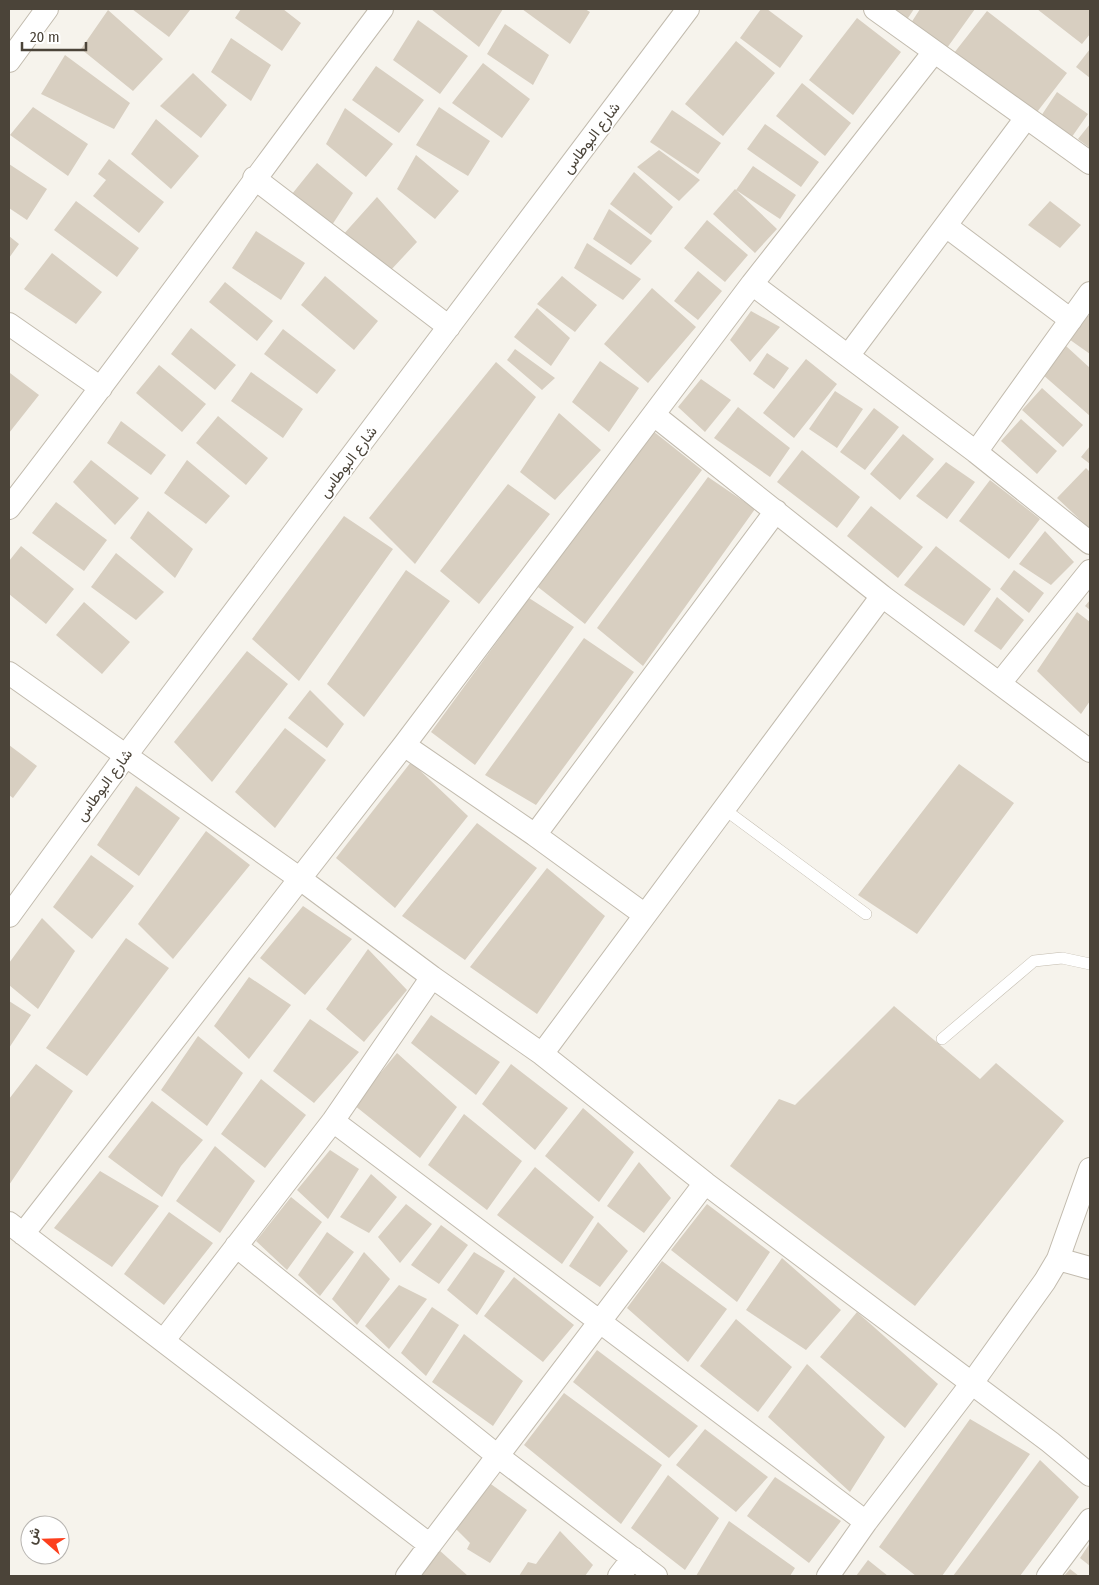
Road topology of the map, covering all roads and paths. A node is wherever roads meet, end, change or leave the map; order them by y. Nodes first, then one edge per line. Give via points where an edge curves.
1 (47, 9) edge
2 (382, 9) edge
3 (688, 9) edge
4 (875, 9) edge
5 (934, 52) junction
6 (9, 61) edge
7 (1026, 118) junction
8 (1090, 163) edge
9 (254, 178) junction
10 (946, 226) junction
11 (752, 284) junction
12 (1090, 294) edge
13 (1071, 320) junction
14 (9, 324) edge
15 (449, 327) junction
16 (848, 356) junction
17 (101, 388) junction
18 (654, 415) junction
19 (976, 452) junction
20 (9, 508) edge
21 (776, 511) junction
22 (1090, 543) edge
23 (1090, 572) edge
24 (882, 596) junction
25 (9, 672) edge
26 (1000, 683) junction
27 (404, 745) junction
28 (1090, 751) edge
29 (127, 754) junction
30 (724, 810) junction
31 (535, 835) junction
32 (299, 878) junction
33 (866, 914) dead end
34 (645, 915) junction
35 (9, 916) edge
36 (1090, 964) edge
37 (432, 977) junction
38 (942, 1038) dead end
39 (542, 1054) junction
40 (333, 1121) junction
41 (1090, 1169) edge
42 (705, 1183) junction
43 (16, 1228) edge
44 (236, 1246) junction
45 (1058, 1259) junction
46 (1090, 1268) edge
47 (598, 1322) junction
48 (164, 1340) junction
49 (972, 1383) junction
50 (499, 1457) junction
51 (1090, 1476) edge
52 (1090, 1520) edge
53 (866, 1522) junction
54 (430, 1545) junction
55 (633, 1558) junction
56 (407, 1576) edge
57 (619, 1576) edge
58 (656, 1576) edge
59 (828, 1576) edge
60 (1048, 1576) edge

1 - 6 street
2 - 9 street
3 - 15 street, شارع البوطاس
4 - 5 street
5 - 7 street
5 - 11 street
7 - 8 street
7 - 10 street
9 - 15 street
9 - 17 street
10 - 13 street
10 - 16 street
11 - 16 street
11 - 18 street
12 - 13 street
13 - 19 street
14 - 17 street
15 - 29 street, شارع البوطاس
16 - 19 street
17 - 20 street
18 - 21 street
18 - 27 street
19 - 22 street
21 - 24 street
21 - 31 street
23 - 26 street
24 - 26 street
24 - 30 street
25 - 29 street
26 - 28 street
27 - 31 street
27 - 32 street
29 - 32 street
29 - 35 street, شارع البوطاس
30 - 33 lane
30 - 34 street
31 - 34 street
32 - 37 street
32 - 43 street
34 - 39 street
36 - 38 lane via 1062,958 1034,960
37 - 39 street
37 - 40 street
39 - 42 street
40 - 44 street
40 - 47 street
41 - 45 street
42 - 47 street
42 - 49 street
43 - 48 street
44 - 48 street
44 - 50 street
45 - 46 street
45 - 49 street
47 - 50 street
47 - 53 street
48 - 54 street
49 - 51 street
49 - 53 street
50 - 54 street
50 - 55 street
52 - 60 street
53 - 59 street
54 - 56 street
55 - 57 street
55 - 58 street

